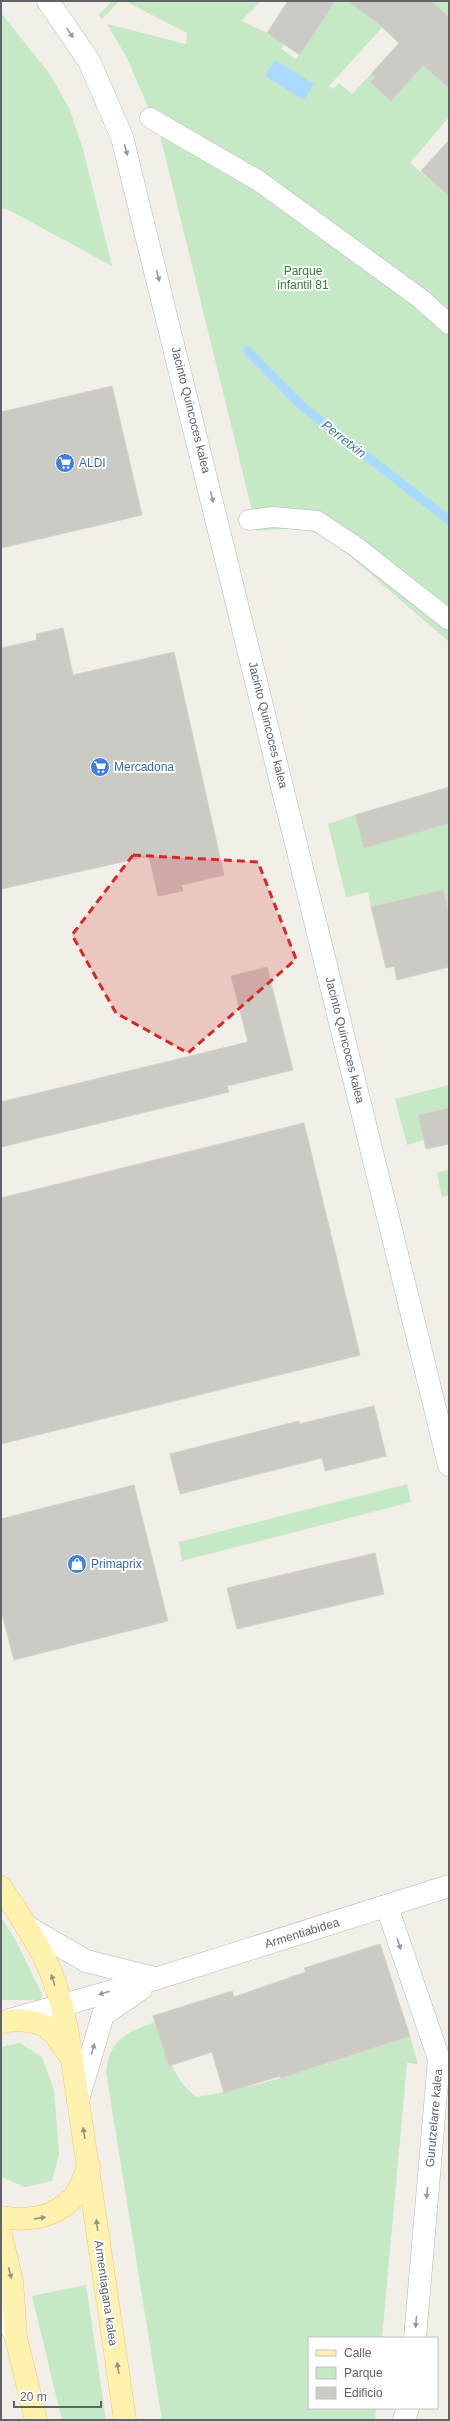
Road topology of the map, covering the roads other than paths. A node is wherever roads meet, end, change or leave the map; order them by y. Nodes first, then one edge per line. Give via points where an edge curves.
1 (48, 1) edge
2 (150, 118) dead end
3 (449, 324) edge
4 (249, 520) dead end
5 (449, 620) edge
6 (449, 1465) edge
7 (449, 1886) edge
8 (1, 1887) edge
9 (387, 1907) junction
10 (26, 1926) junction
11 (155, 1979) junction
12 (61, 2004) junction
13 (5, 2021) edge
14 (72, 2058) junction
15 (78, 2100) junction
16 (89, 2166) junction
17 (1, 2217) edge
18 (1, 2235) edge
19 (1, 2301) edge
20 (415, 2337) edge
21 (16, 2338) junction
22 (408, 2409) edge
23 (36, 2420) edge
24 (125, 2420) edge
25 (404, 2420) edge

1 -> 6 street, Jacinto Quincoces kalea via 89,62 122,137
2 - 3 street via 259,181 421,299
4 - 5 street via 274,517 317,521 354,546
7 - 9 street, Armentiabidea
8 - 10 main road, Armentiagana kalea
9 - 11 street, Armentiabidea
9 -> 20 street, Gurutzelarre kalea via 439,2059
10 - 11 street via 86,1961
12 -> 10 main road, Armentiagana kalea via 49,1968
11 -> 12 street, Armentiabidea
15 -> 11 street, Armentiabidea via 103,2015
12 - 13 street, Armentiabidea
12 - 14 main road, Armentiagana kalea
13 - 14 main road, Armentiagana kalea via 31,2022 50,2028
14 - 15 main road, Armentiagana kalea
16 -> 15 main road, Armentiagana kalea
17 -> 16 main road via 21,2220 46,2217 73,2199
24 -> 16 main road, Armentiagana kalea
18 -> 21 main road via 12,2281
19 - 21 street
21 - 23 main road
22 - 25 street

